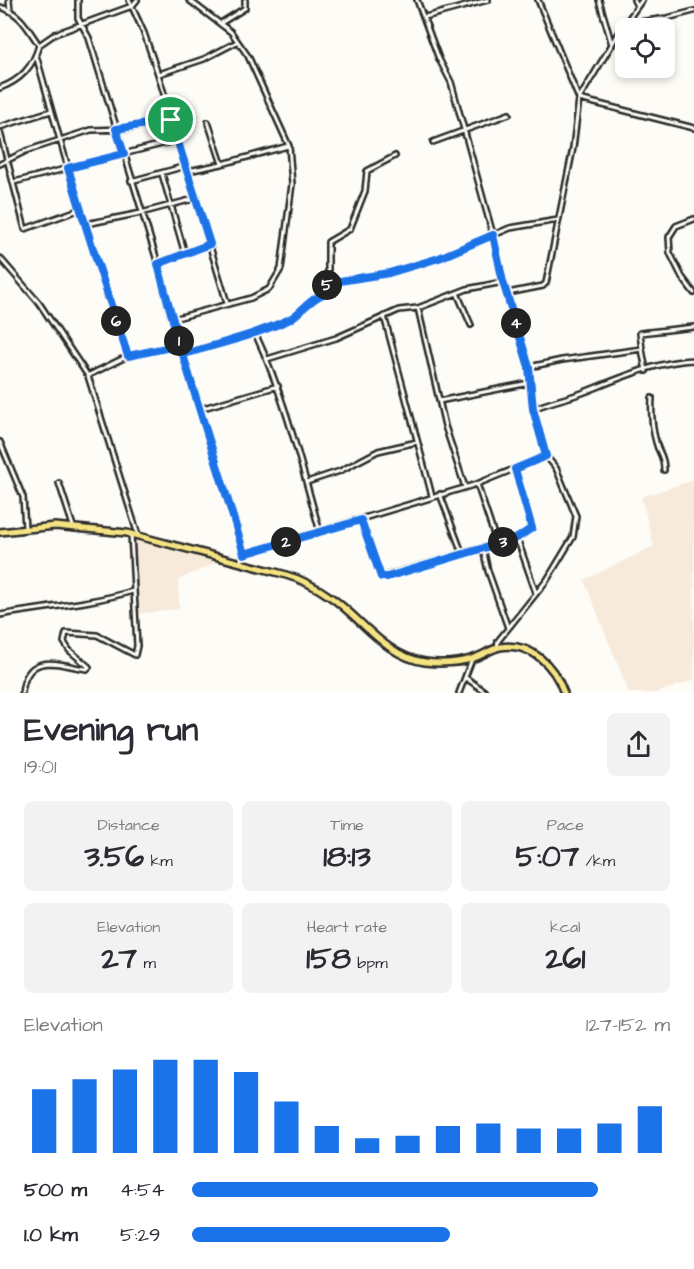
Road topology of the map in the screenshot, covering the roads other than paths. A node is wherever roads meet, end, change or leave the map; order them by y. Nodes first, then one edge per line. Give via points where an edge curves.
1 (9, 0) edge
2 (78, 0) edge
3 (129, 0) edge
4 (137, 0) edge
5 (189, 0) edge
6 (246, 0) edge
7 (417, 0) edge
8 (488, 0) edge
9 (538, 0) edge
10 (599, 0) edge
11 (634, 0) edge
12 (642, 0) edge
13 (132, 6) junction
14 (637, 6) junction
15 (0, 7) edge
16 (10, 10) junction
17 (694, 11) edge
18 (425, 17) junction
19 (629, 18) edge
20 (667, 18) edge
21 (81, 24) junction
22 (221, 24) junction
23 (615, 40) edge
24 (237, 42) junction
25 (39, 45) junction
26 (612, 45) junction
27 (36, 55) junction
28 (158, 74) junction
29 (0, 88) edge
30 (579, 99) junction
31 (51, 111) junction
32 (509, 114) dead end
33 (171, 120) junction
34 (208, 122) dead end
35 (0, 127) edge
36 (694, 128) edge
37 (116, 129) junction
38 (464, 129) junction
39 (0, 132) edge
40 (58, 139) junction
41 (178, 140) junction
42 (433, 142) dead end
43 (289, 146) junction
44 (124, 154) junction
45 (395, 156) dead end
46 (8, 161) junction
47 (0, 164) edge
48 (222, 164) junction
49 (186, 166) junction
50 (68, 168) junction
51 (188, 171) junction
52 (162, 174) junction
53 (131, 181) junction
54 (14, 182) junction
55 (197, 198) junction
56 (170, 206) junction
57 (81, 210) junction
58 (141, 213) junction
59 (694, 219) edge
60 (558, 220) junction
61 (86, 224) junction
62 (493, 235) junction
63 (210, 244) junction
64 (185, 254) junction
65 (0, 258) edge
66 (5, 264) junction
67 (158, 264) junction
68 (0, 267) edge
69 (503, 282) junction
70 (328, 283) junction
71 (457, 293) junction
72 (508, 293) junction
73 (694, 293) edge
74 (227, 303) junction
75 (418, 308) junction
76 (384, 316) junction
77 (173, 319) junction
78 (471, 325) dead end
79 (694, 327) edge
80 (255, 333) junction
81 (180, 345) junction
82 (642, 349) junction
83 (184, 354) junction
84 (128, 356) junction
85 (267, 359) junction
86 (694, 360) edge
87 (529, 367) junction
88 (645, 371) junction
89 (88, 376) junction
90 (529, 383) junction
91 (278, 386) junction
92 (652, 399) dead end
93 (439, 401) junction
94 (200, 409) junction
95 (533, 409) junction
96 (0, 442) edge
97 (417, 442) junction
98 (546, 456) junction
99 (515, 469) junction
100 (664, 470) dead end
101 (307, 482) junction
102 (59, 483) dead end
103 (477, 484) junction
104 (465, 487) junction
105 (440, 494) junction
106 (432, 496) junction
107 (361, 520) junction
108 (73, 526) junction
109 (25, 528) junction
110 (0, 532) edge
111 (320, 532) junction
112 (131, 534) junction
113 (138, 536) junction
114 (517, 538) junction
115 (497, 544) junction
116 (483, 549) junction
117 (462, 553) junction
118 (244, 554) junction
119 (240, 562) junction
120 (133, 591) junction
121 (536, 594) junction
122 (0, 615) edge
123 (508, 628) junction
124 (497, 647) junction
125 (472, 659) junction
126 (466, 678) junction
127 (22, 693) edge
128 (459, 693) edge
129 (487, 693) edge
130 (564, 693) edge

1 - 16 street
2 - 21 street
3 - 13 street
4 - 13 street
5 - 22 street
6 - 22 street via 245,8
7 - 18 street
8 - 18 street
9 - 30 street
10 - 26 street
11 - 14 street
12 - 14 street
13 - 21 street
13 - 28 street
14 - 19 street
15 - 16 street
16 - 25 street
17 - 20 street
18 - 38 street via 451,82
21 - 25 street via 54,34
21 - 37 street via 89,38
22 - 24 street
23 - 26 street
24 - 28 street via 204,59
24 - 43 street via 264,87
25 - 27 street
26 - 30 street
27 - 29 street via 23,76
27 - 31 street
28 - 33 street
30 - 36 street
30 - 60 street
31 - 35 street
31 - 40 street
32 - 38 street
33 - 37 street
33 - 41 street
34 - 48 street
37 - 40 street via 91,130
37 - 44 street
38 - 42 street
38 - 62 street
39 - 46 street
40 - 46 street
40 - 50 street
41 - 44 street
41 - 49 street
43 - 48 street
43 - 74 street via 292,184 281,269 269,289
44 - 50 street
44 - 53 street
45 - 70 street via 367,171 365,191 350,229 327,242
46 - 47 street
46 - 54 street
48 - 51 street
49 - 51 street
49 - 52 street
50 - 54 street
50 - 57 street
51 - 55 street
52 - 53 street
52 - 56 street
53 - 58 street
54 - 57 street via 25,229
55 - 56 street
55 - 63 street
56 - 58 street
56 - 64 street
57 - 61 street
58 - 61 street
58 - 67 street
59 - 73 street via 676,226 669,237 670,253
60 - 62 street
60 - 72 street via 546,283
61 - 84 street
62 - 69 street
62 - 70 street via 439,258 389,273
63 - 64 street
63 - 74 street
64 - 67 street
65 - 66 street
66 - 68 street
66 - 89 street via 39,303
67 - 77 street
69 - 71 street
69 - 72 street
70 - 80 street via 326,293 316,296 291,319
71 - 75 street
71 - 78 street
72 - 87 street
74 - 77 street
75 - 76 street
75 - 93 street
76 - 85 street via 336,338
76 - 97 street
77 - 81 street
79 - 82 street via 644,331 640,333
80 - 83 street
80 - 85 street
81 - 83 street
81 - 84 street
82 - 87 street
82 - 88 street
83 - 94 street
84 - 89 street
85 - 91 street
86 - 88 street
87 - 90 street
88 - 95 street
89 - 113 street
90 - 93 street
90 - 95 street
91 - 94 street
91 - 101 street
92 - 100 street via 655,440 663,454
93 - 104 street
94 - 118 street
95 - 98 street
96 - 109 street via 22,497
97 - 101 street via 378,451 340,471
97 - 106 street
98 - 99 street
98 - 121 street via 556,468 572,505 576,528
99 - 103 street
99 - 114 street via 532,528
101 - 111 street
102 - 108 street
103 - 104 street
103 - 115 street
104 - 105 street
105 - 106 street
105 - 117 street
106 - 107 street
107 - 111 street
107 - 117 street via 381,577
108 - 109 highway
108 - 112 highway
109 - 110 highway
111 - 118 street
112 - 113 highway
112 - 120 street
113 - 119 highway
114 - 115 street
114 - 121 street
115 - 116 street
116 - 117 street
116 - 123 street
118 - 119 street
119 - 125 highway via 316,587 392,650 408,658 438,663
120 - 122 street via 99,601
120 - 127 street via 135,655 97,635 66,633 64,642 69,650 89,667 52,661 41,664 33,669
121 - 123 street
123 - 124 street
124 - 125 highway
124 - 130 highway via 515,646 538,656 556,675
125 - 126 street
126 - 128 street
126 - 129 street

